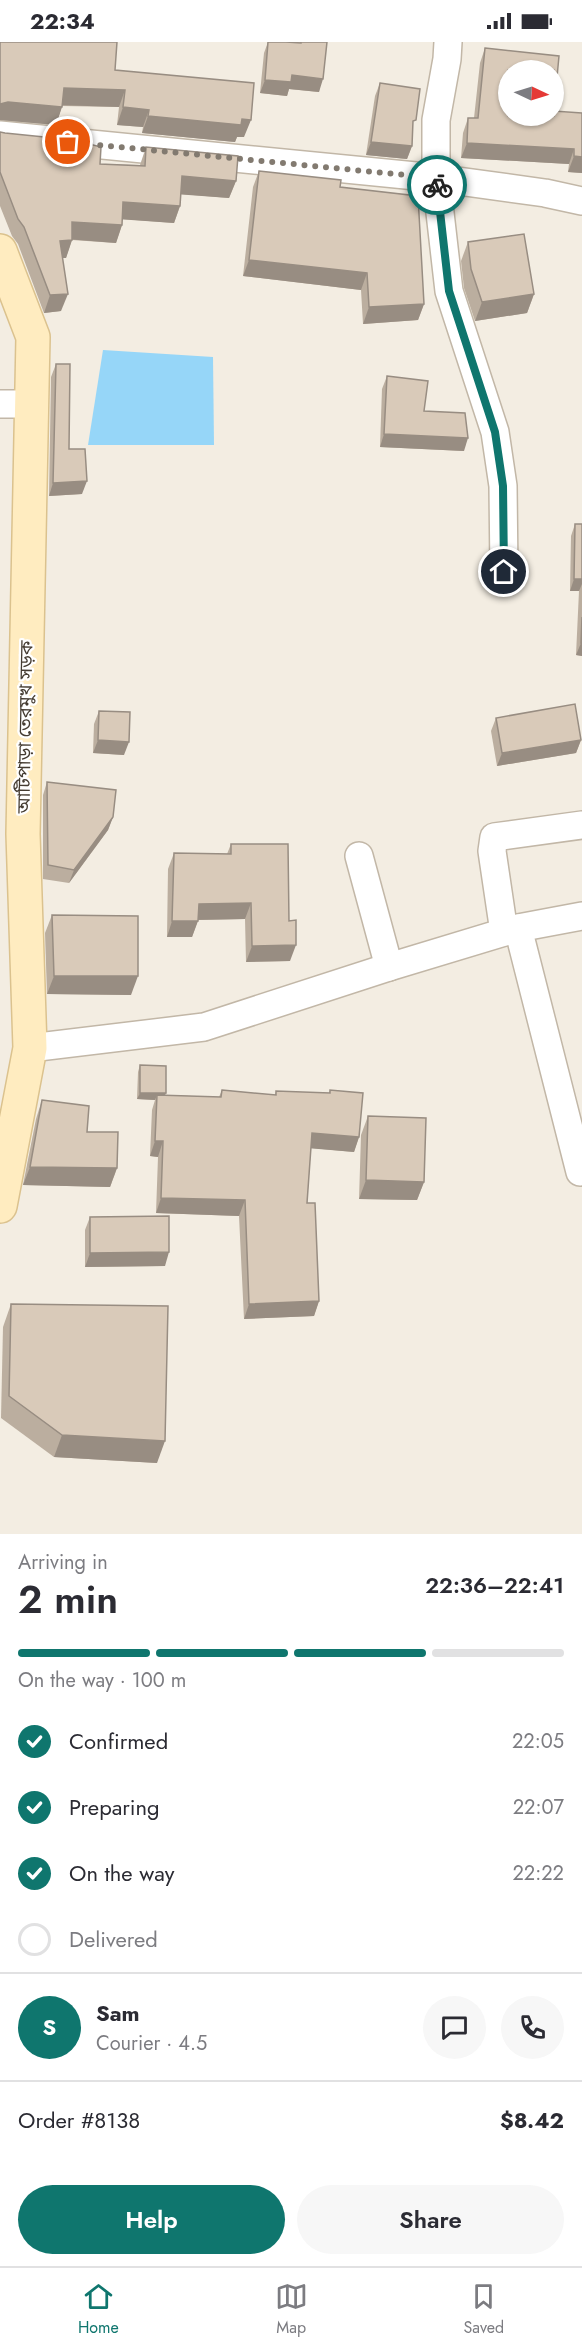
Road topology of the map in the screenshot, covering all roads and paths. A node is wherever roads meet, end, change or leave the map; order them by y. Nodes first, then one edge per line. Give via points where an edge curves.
1 (448, 42) edge
2 (0, 135) edge
3 (436, 178) junction
4 (582, 201) edge
5 (0, 251) edge
6 (0, 404) edge
7 (33, 404) junction
8 (504, 572) dead end
9 (582, 825) edge
10 (359, 856) dead end
11 (582, 916) edge
12 (511, 930) junction
13 (389, 967) junction
14 (30, 1048) junction
15 (580, 1172) dead end
16 (0, 1206) edge

1 - 3 street via 436,120
2 - 3 street
3 - 4 street
3 - 8 street via 449,291 495,432 503,486
5 - 7 main road, আটিপাড়া তেরমুখ সড়ক via 33,338
6 - 7 street
7 - 14 main road, আটিপাড়া তেরমুখ সড়ক via 23,834
9 - 12 street via 494,837 492,851
10 - 13 street
11 - 12 street
12 - 13 street
12 - 15 street
13 - 14 street via 204,1027
14 - 16 main road, আটিপাড়া তেরমুখ সড়ক

